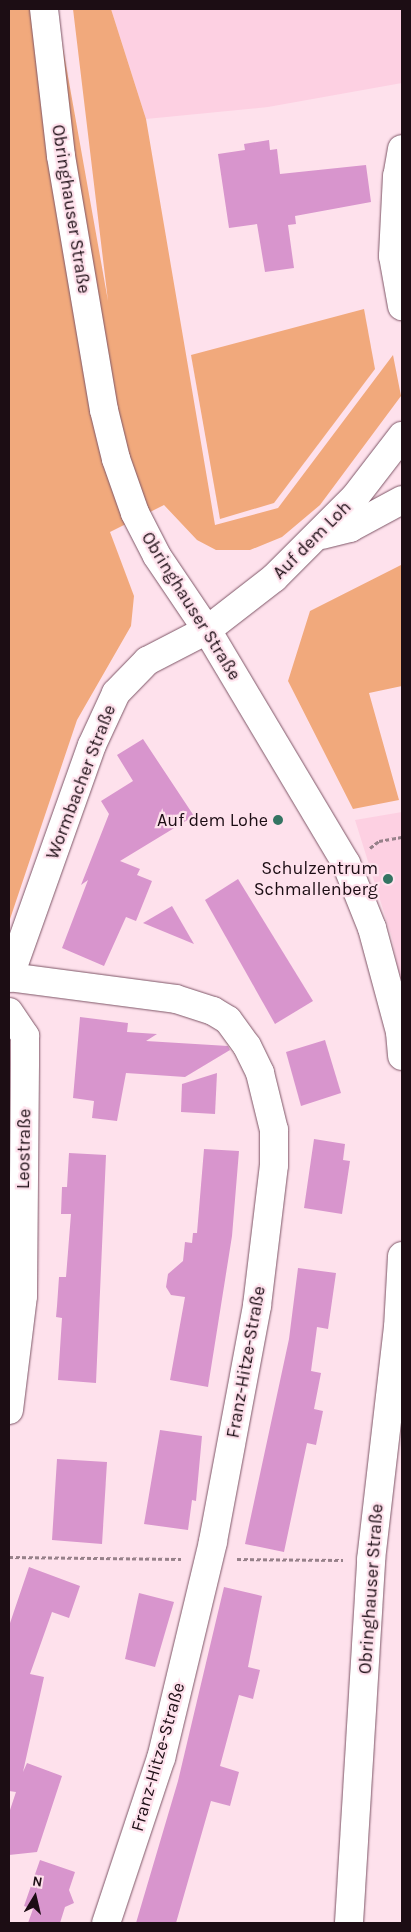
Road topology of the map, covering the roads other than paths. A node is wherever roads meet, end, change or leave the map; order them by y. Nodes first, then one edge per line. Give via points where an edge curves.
1 (44, 9) edge
2 (402, 149) edge
3 (402, 306) edge
4 (402, 436) edge
5 (402, 500) edge
6 (320, 535) junction
7 (207, 630) junction
8 (9, 978) edge
9 (9, 1012) edge
10 (402, 1056) edge
11 (402, 1256) edge
12 (9, 1410) edge
13 (106, 1923) edge
14 (349, 1923) edge

1 - 7 street, Obringhauser Straße via 61,156 104,410 116,459 135,513 157,556
2 - 3 street via 396,176 393,256
4 - 6 street, Auf dem Loh
5 - 6 street via 350,528
6 - 7 street, Auf dem Loh via 274,578
7 - 8 street, Wormbacher Straße via 147,661 116,693 92,745
7 - 10 street, Obringhauser Straße via 346,863 372,928 400,1032
8 - 13 street, Franz-Hitze-Straße via 176,999 213,1011 228,1020 247,1046 260,1073 274,1130 274,1165 257,1306 213,1542 161,1758
9 - 12 street, Leostraße via 25,1036 23,1296
11 - 14 street, Obringhauser Straße via 398,1328 371,1560

